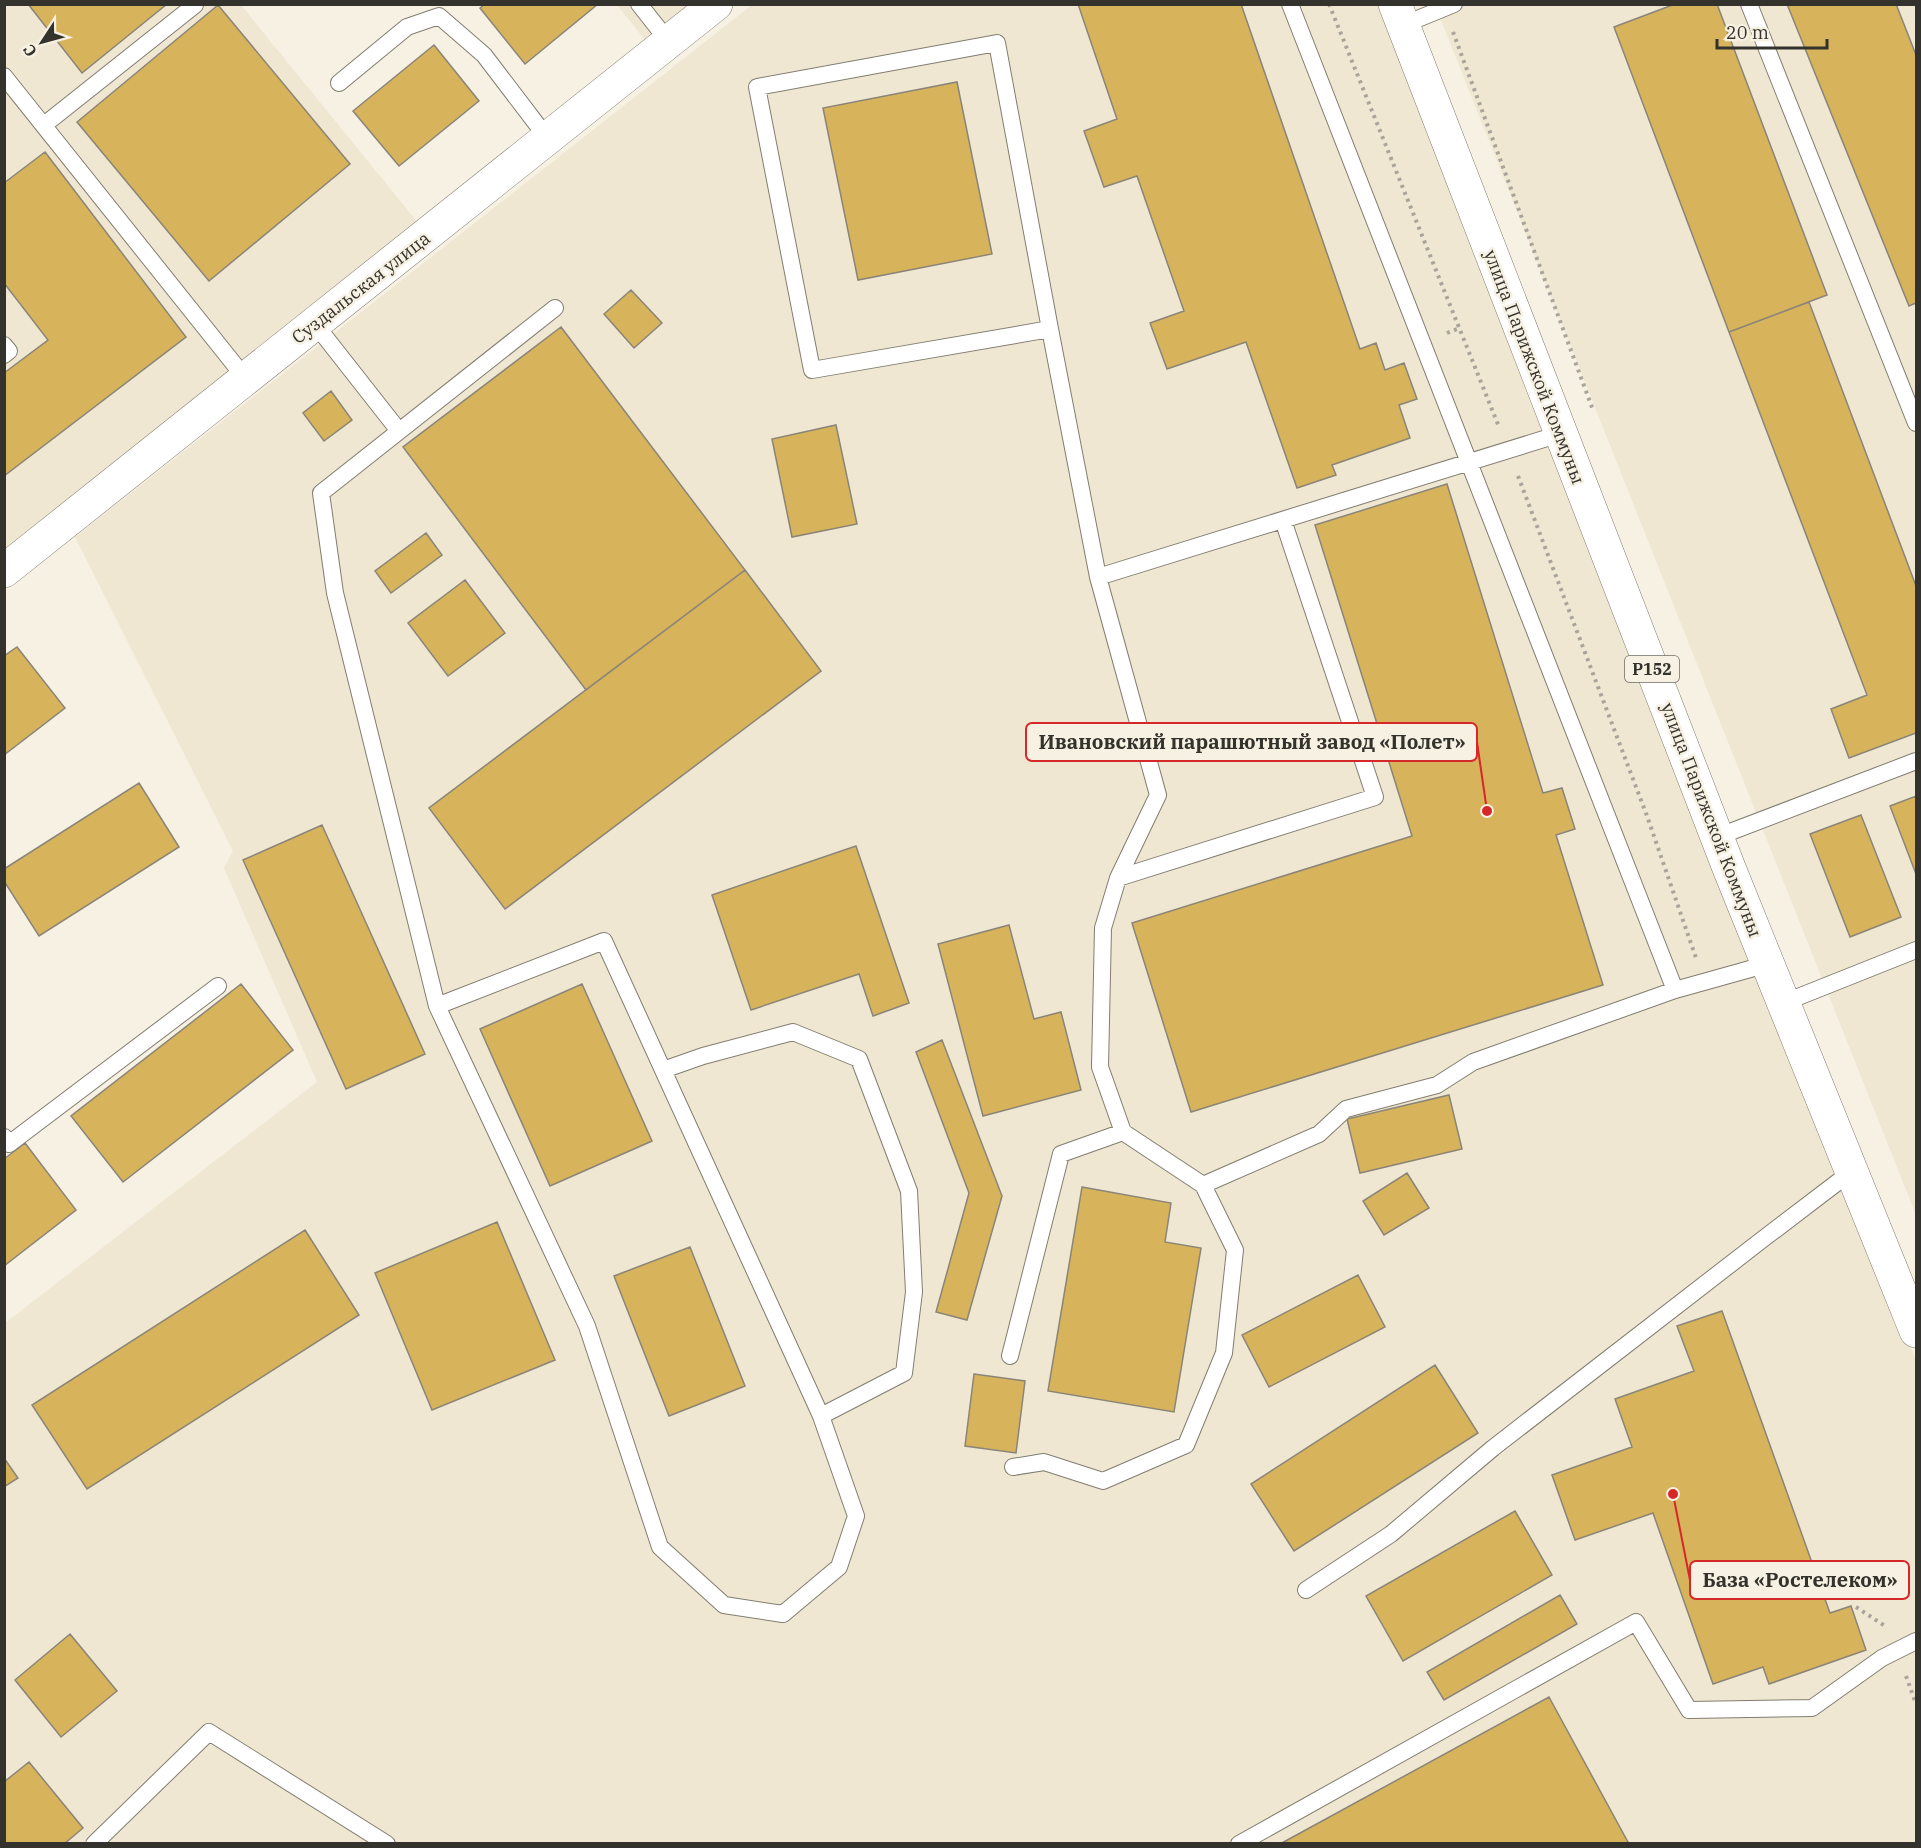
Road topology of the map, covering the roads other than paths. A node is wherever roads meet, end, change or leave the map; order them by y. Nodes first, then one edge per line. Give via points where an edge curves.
1 (639, 4) edge
2 (716, 4) edge
3 (1290, 4) edge
4 (1749, 4) edge
5 (195, 5) edge
6 (1449, 7) edge
7 (1399, 15) edge
8 (669, 42) junction
9 (4, 76) edge
10 (339, 83) dead end
11 (44, 125) junction
12 (548, 140) junction
13 (555, 308) dead end
14 (315, 324) junction
15 (1050, 329) junction
16 (4, 345) edge
17 (4, 355) edge
18 (246, 379) junction
19 (1917, 423) edge
20 (399, 431) junction
21 (1560, 434) junction
22 (1469, 463) junction
23 (1283, 520) junction
24 (4, 571) edge
25 (1098, 577) junction
26 (1917, 761) edge
27 (1717, 837) junction
28 (1118, 878) junction
29 (1917, 950) edge
30 (1768, 964) junction
31 (218, 986) dead end
32 (1675, 990) junction
33 (1783, 1003) junction
34 (437, 1006) junction
35 (663, 1070) junction
36 (1123, 1132) junction
37 (6, 1143) edge
38 (1851, 1172) junction
39 (1203, 1185) junction
40 (1917, 1331) edge
41 (1010, 1356) dead end
42 (821, 1416) junction
43 (1013, 1467) dead end
44 (1306, 1590) dead end
45 (1917, 1641) edge
46 (94, 1844) edge
47 (387, 1844) edge
48 (1239, 1844) edge

1 - 8 lane
2 - 8 main road, Суздальская улица
3 - 22 lane
4 - 19 lane
5 - 11 lane
6 - 7 lane
7 - 21 main road, улица Парижской Коммуны / Р152
8 - 12 main road, Суздальская улица
9 - 11 lane
10 - 12 lane via 407,27 439,16 484,55
11 - 18 lane
12 - 14 main road, Суздальская улица
13 - 20 lane
14 - 18 main road, Суздальская улица
14 - 20 lane
15 - 15 lane via 812,370 757,87 997,43
15 - 25 lane
16 - 17 lane via 9,351
18 - 24 main road, Суздальская улица
20 - 34 lane via 321,493 335,593
21 - 22 lane
21 - 27 main road, улица Парижской Коммуны / Р152
22 - 23 lane
22 - 32 lane
23 - 25 lane
23 - 28 lane via 1375,797
25 - 28 lane via 1158,795
26 - 27 lane
27 - 30 main road, улица Парижской Коммуны / Р152
28 - 36 lane via 1103,928 1100,1067
29 - 33 lane
30 - 32 lane
30 - 33 main road, улица Парижской Коммуны / Р152
31 - 37 lane
32 - 39 lane via 1473,1062 1437,1085 1347,1109 1319,1134
33 - 38 main road, улица Парижской Коммуны / Р152
34 - 35 lane via 604,941
34 - 42 lane via 587,1326 660,1547 724,1605 783,1614 839,1567 856,1516
35 - 42 lane
35 - 42 lane via 793,1032 859,1059 909,1191 914,1293 904,1373
36 - 39 lane
36 - 41 lane via 1061,1154
38 - 40 main road, улица Парижской Коммуны / Р152
38 - 44 lane via 1493,1448 1391,1534
39 - 43 lane via 1235,1250 1224,1353 1186,1445 1103,1481 1044,1462
45 - 48 lane via 1882,1658 1812,1708 1689,1710 1636,1622
46 - 47 lane via 208,1732

